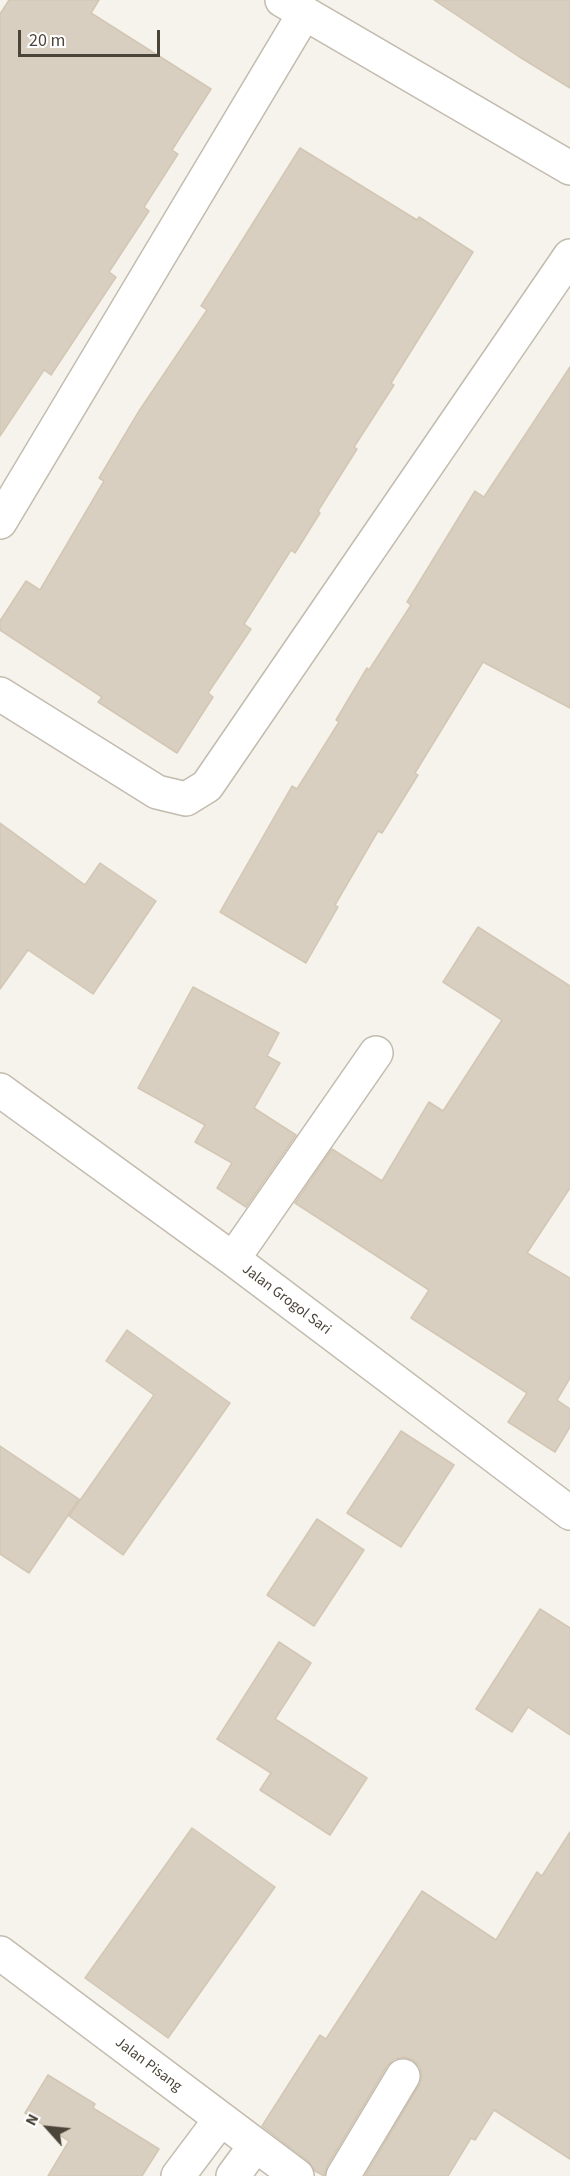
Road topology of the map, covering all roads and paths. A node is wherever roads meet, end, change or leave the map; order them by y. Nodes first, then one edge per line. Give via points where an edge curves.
1 (293, 7) edge
2 (570, 168) edge
3 (570, 256) edge
4 (0, 522) edge
5 (0, 694) edge
6 (376, 1053) dead end
7 (0, 1090) edge
8 (233, 1259) junction
9 (570, 1513) edge
10 (0, 1953) edge
11 (403, 2076) dead end
12 (220, 2120) junction
13 (255, 2146) junction
14 (178, 2176) edge
15 (233, 2176) edge
16 (297, 2176) edge
17 (343, 2176) edge

1 - 2 street
1 - 4 street
3 - 5 street via 207,786 186,799 157,792
6 - 8 street
7 - 8 street, Jalan Grogol Sari
8 - 9 street, Jalan Grogol Sari
10 - 12 street, Jalan Pisang
11 - 17 street
12 - 13 street, Jalan Pisang
12 - 14 street
13 - 15 street
13 - 16 street, Jalan Pisang

